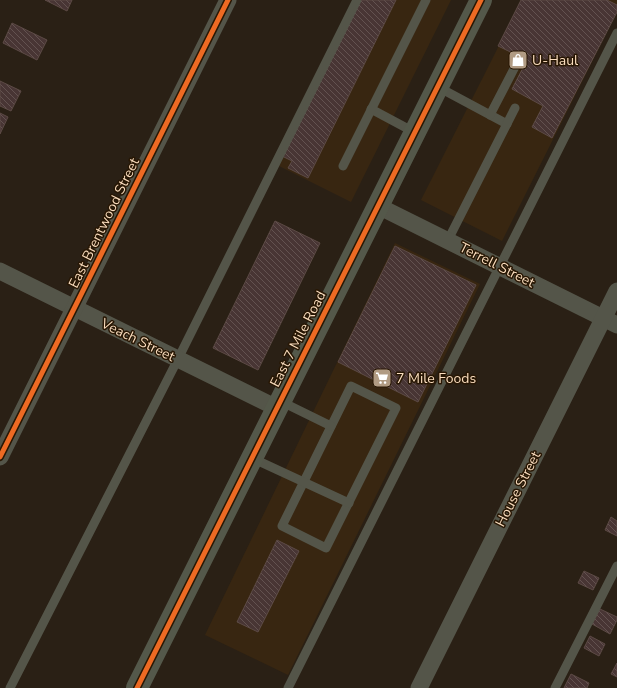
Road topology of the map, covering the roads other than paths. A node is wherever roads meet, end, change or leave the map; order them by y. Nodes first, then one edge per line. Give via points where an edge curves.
1 (228, 0) edge
2 (357, 0) edge
3 (426, 0) edge
4 (480, 0) edge
5 (617, 34) edge
6 (518, 61) dead end
7 (437, 86) junction
8 (515, 108) dead end
9 (371, 109) junction
10 (490, 115) junction
11 (507, 124) junction
12 (414, 132) junction
13 (343, 166) dead end
14 (378, 206) junction
15 (448, 240) junction
16 (500, 267) junction
17 (0, 271) edge
18 (617, 290) edge
19 (75, 308) junction
20 (610, 322) edge
21 (178, 359) junction
22 (278, 405) junction
23 (331, 426) junction
24 (0, 457) edge
25 (252, 458) junction
26 (304, 482) junction
27 (348, 503) junction
28 (617, 566) edge
29 (10, 688) edge
30 (137, 688) edge
31 (288, 688) edge
32 (419, 688) edge
33 (555, 688) edge

1 - 19 street, East Brentwood Street
2 - 21 lane
3 - 9 lane
4 - 7 street, East 7 Mile Road
5 - 16 lane
6 - 10 lane
7 - 10 lane
7 - 12 street, East 7 Mile Road
8 - 11 lane
9 - 12 lane
9 - 13 lane
10 - 11 lane
11 - 15 lane
12 - 14 street, East 7 Mile Road
14 - 15 street, Terrell Street
14 - 22 street, East 7 Mile Road
15 - 16 street, Terrell Street
16 - 20 street, Terrell Street
16 - 31 lane
17 - 19 street, Veach Street
18 - 20 street, House Street
19 - 21 street, Veach Street
19 - 24 street, East Brentwood Street
20 - 32 street, House Street
21 - 22 street, Veach Street
21 - 29 lane
22 - 23 lane
22 - 25 street, East 7 Mile Road
23 - 26 lane
23 - 27 lane via 351,386 396,408
25 - 26 lane
25 - 30 street, East 7 Mile Road
26 - 27 lane
26 - 27 lane via 282,526 326,548
28 - 33 lane

